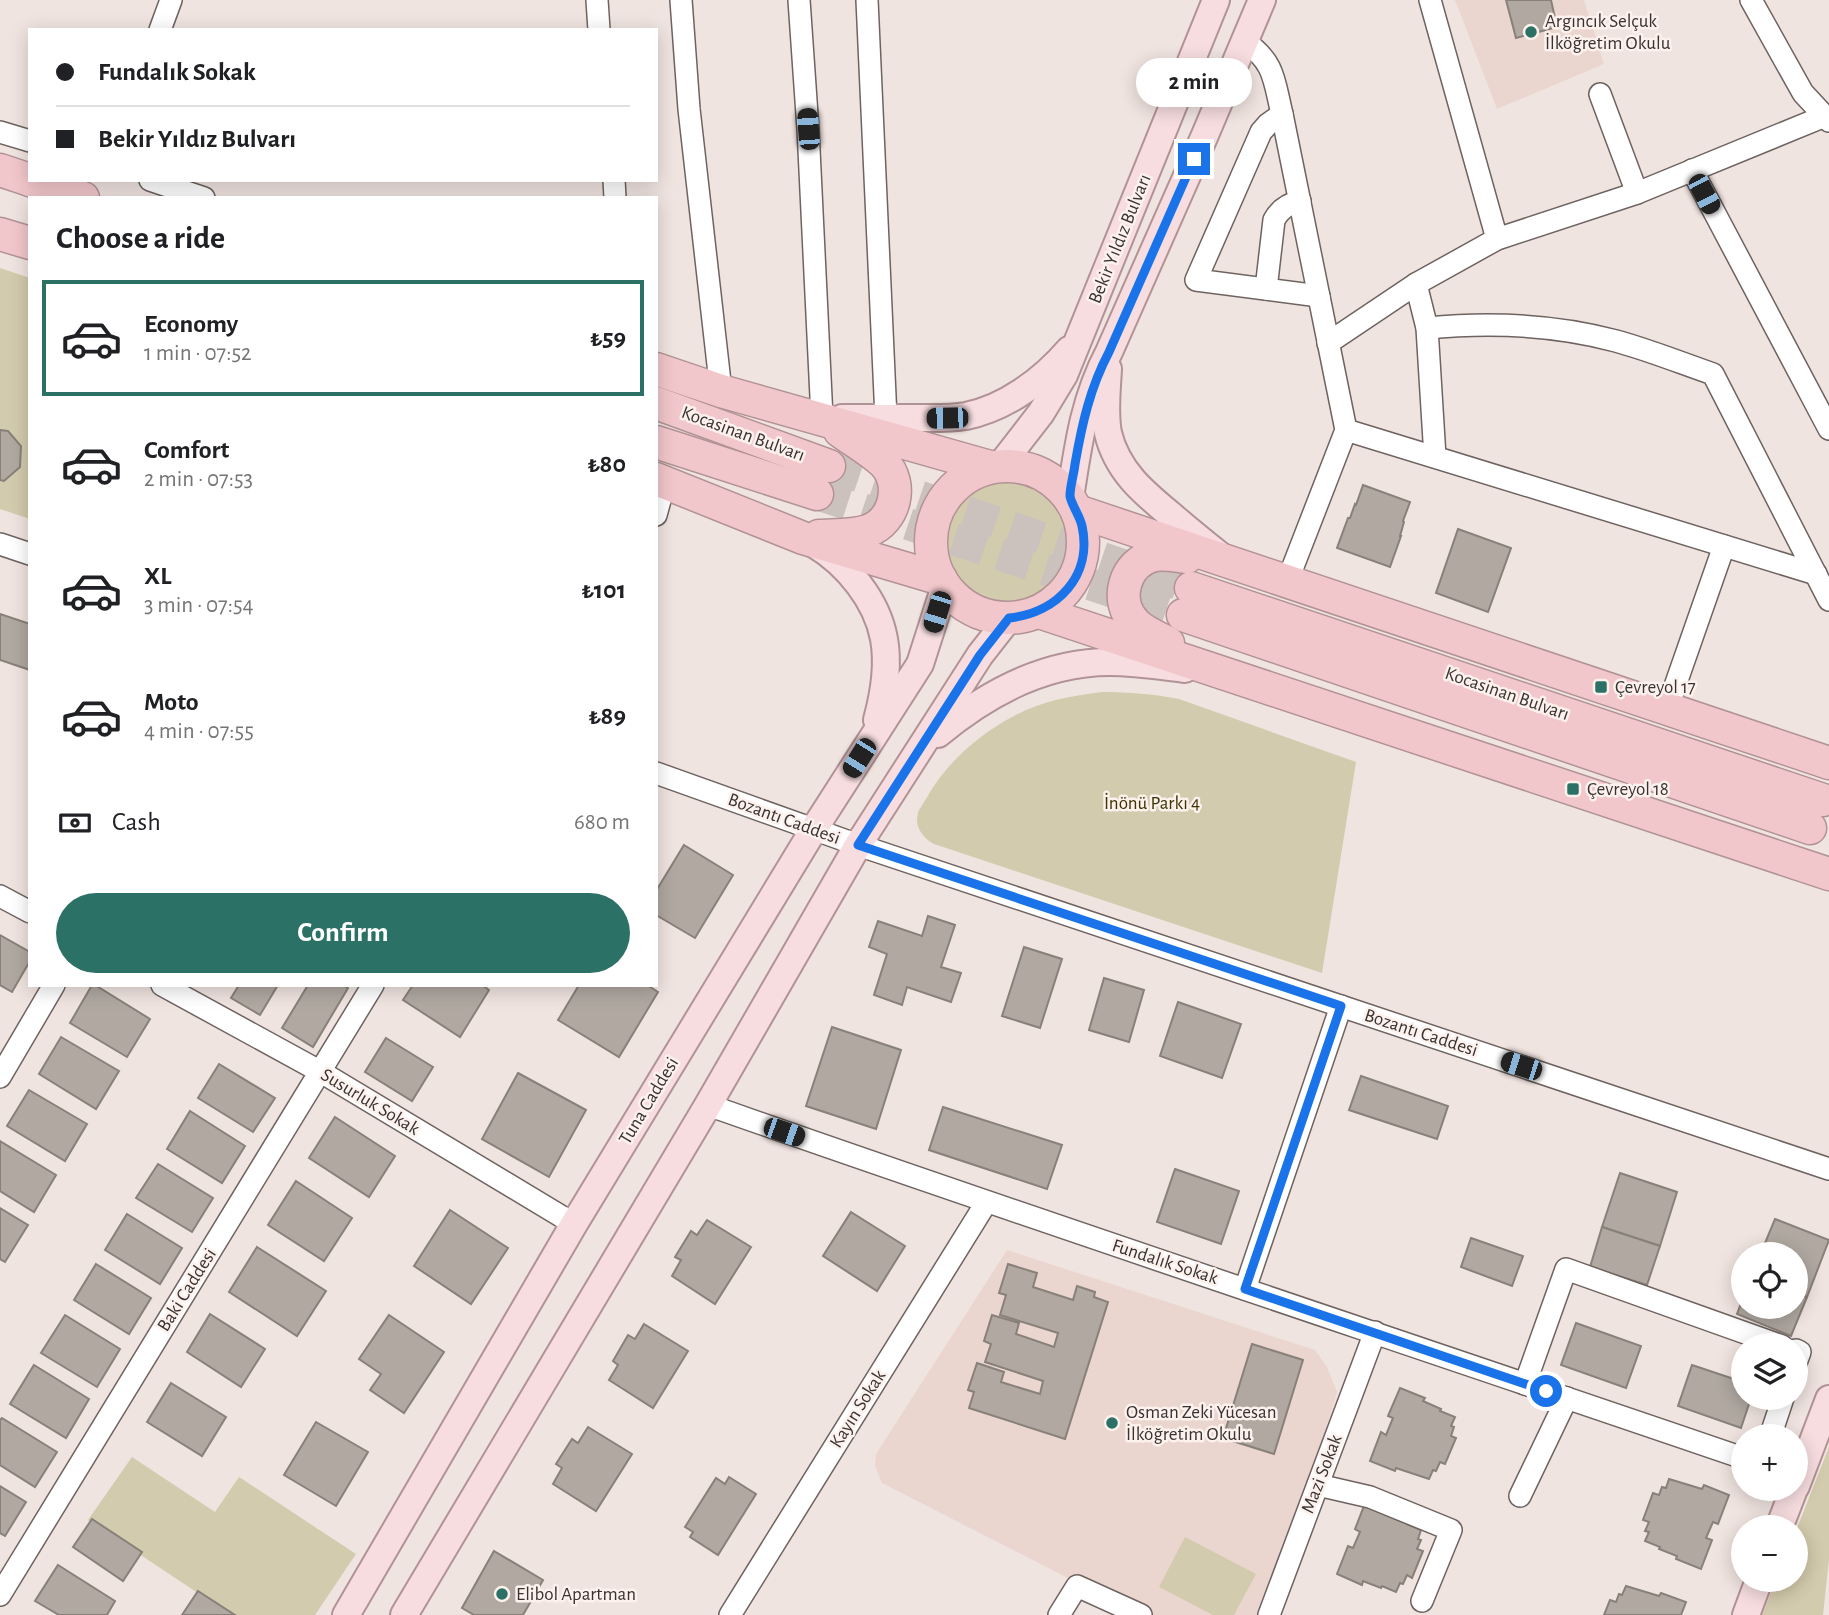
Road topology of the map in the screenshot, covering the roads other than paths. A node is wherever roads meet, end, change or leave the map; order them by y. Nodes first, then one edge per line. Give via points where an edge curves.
1 (171, 0) edge
2 (597, 0) edge
3 (681, 0) edge
4 (799, 0) edge
5 (867, 0) edge
6 (1216, 0) edge
7 (1262, 0) edge
8 (1430, 0) edge
9 (1751, 0) edge
10 (161, 28) edge
11 (599, 28) edge
12 (1245, 42) junction
13 (1600, 94) dead end
14 (1282, 114) junction
15 (1827, 118) edge
16 (0, 132) edge
17 (28, 140) edge
18 (0, 170) edge
19 (1692, 170) junction
20 (28, 179) edge
21 (36, 182) edge
22 (156, 182) edge
23 (1637, 193) junction
24 (77, 196) edge
25 (198, 196) edge
26 (1300, 201) junction
27 (0, 234) edge
28 (1497, 239) junction
29 (28, 242) edge
30 (1416, 284) junction
31 (1266, 289) junction
32 (1319, 296) junction
33 (1427, 327) junction
34 (1079, 338) junction
35 (1328, 343) junction
36 (1109, 352) junction
37 (658, 370) edge
38 (721, 391) junction
39 (658, 404) edge
40 (822, 418) junction
41 (886, 418) junction
42 (1829, 429) edge
43 (1346, 430) junction
44 (658, 443) edge
45 (1435, 457) junction
46 (829, 466) tunnel mouth
47 (995, 466) junction
48 (659, 485) edge
49 (817, 494) tunnel mouth
50 (1074, 504) junction
51 (803, 538) junction
52 (0, 544) edge
53 (1724, 546) junction
54 (28, 553) edge
55 (1227, 562) junction
56 (1816, 574) junction
57 (943, 582) junction
58 (1287, 582) junction
59 (1829, 600) edge
60 (1187, 602) tunnel mouth
61 (1024, 615) junction
62 (1226, 674) junction
63 (1667, 709) junction
64 (874, 735) junction
65 (916, 754) junction
66 (1824, 762) edge
67 (658, 774) edge
68 (1816, 814) dead end
69 (814, 829) junction
70 (858, 845) junction
71 (1780, 858) junction
72 (1829, 864) edge
73 (1829, 874) edge
74 (1829, 887) edge
75 (0, 895) edge
76 (28, 911) edge
77 (53, 987) edge
78 (166, 987) edge
79 (372, 987) edge
80 (1341, 1006) junction
81 (321, 1072) junction
82 (0, 1077) edge
83 (708, 1105) junction
84 (1829, 1169) edge
85 (986, 1203) junction
86 (574, 1224) junction
87 (1245, 1289) junction
88 (1375, 1332) junction
89 (1746, 1333) edge
90 (1525, 1384) junction
91 (1567, 1398) junction
92 (1829, 1399) edge
93 (1808, 1452) edge
94 (1731, 1454) edge
95 (1318, 1485) junction
96 (1520, 1496) dead end
97 (1755, 1592) edge
98 (0, 1595) edge
99 (1422, 1601) dead end
100 (346, 1615) edge
101 (404, 1615) edge
102 (730, 1615) edge
103 (1059, 1615) edge
104 (1141, 1615) edge
105 (1269, 1615) edge
106 (1746, 1615) edge

1 - 10 street
2 - 11 street
3 - 38 street
4 - 40 street
5 - 41 street
6 - 34 main road, Bekir Yıldız Bulvarı
7 - 12 main road, Bekir Yıldız Bulvarı
8 - 28 street
9 - 15 street via 1802,93
12 - 14 street via 1270,67
12 - 36 main road, Bekir Yıldız Bulvarı
13 - 23 street
14 - 26 street
14 - 31 street via 1261,132 1196,280
15 - 19 street
16 - 17 street
18 - 20 highway
19 - 23 street
19 - 42 street
21 - 24 highway
22 - 25 street
23 - 28 street
26 - 31 street via 1287,205 1274,220
26 - 32 street
27 - 29 highway
28 - 30 street
30 - 33 street
30 - 35 street
31 - 32 street
32 - 35 street
33 - 45 street
33 - 56 street via 1547,327 1617,341 1713,374
34 - 41 main road via 1036,381 993,408 947,418
34 - 47 main road, Bekir Yıldız Bulvarı via 1054,395
35 - 43 street
36 - 50 main road, Bekir Yıldız Bulvarı via 1084,414
36 - 55 main road via 1106,416 1118,461 1139,488
37 - 38 highway
38 - 40 highway
39 - 46 highway, Kocasinan Bulvarı
40 - 41 main road
40 - 47 highway
40 - 51 highway via 885,465 895,493 890,512 869,530
43 - 45 street
43 - 58 street
44 - 49 highway, Kocasinan Bulvarı
45 - 53 street
47 - 50 highway via 1035,470 1060,486
47 - 57 highway via 957,484 942,500 931,543
48 - 51 highway
50 - 55 highway
50 - 61 highway via 1084,540 1079,569 1052,605
51 - 57 highway
51 - 64 main road via 847,571 881,626 886,671
52 - 54 street
53 - 56 street
53 - 63 street
55 - 58 highway
55 - 62 highway via 1154,555 1129,573 1123,593 1128,614 1142,629
56 - 59 street
57 - 61 highway via 966,607 987,615
57 - 64 main road, Tuna Caddesi via 920,664
58 - 63 highway
60 - 68 highway, Kocasinan Bulvarı
61 - 62 highway
61 - 65 main road via 980,655
62 - 65 main road via 1109,662 1043,672 976,705
62 - 71 highway
63 - 66 highway
64 - 69 main road, Tuna Caddesi
65 - 70 main road
67 - 69 street, Bozantı Caddesi
69 - 70 street, Bozantı Caddesi
69 - 86 main road, Tuna Caddesi
70 - 80 street, Bozantı Caddesi
70 - 83 main road
71 - 72 highway
71 - 73 highway
71 - 74 main road
75 - 76 street
77 - 82 street
78 - 81 street, Susurluk Sokak
79 - 81 street, Baki Caddesi
80 - 84 street, Bozantı Caddesi
80 - 87 street
81 - 86 street, Susurluk Sokak
81 - 98 street, Baki Caddesi
83 - 85 street, Fundalık Sokak
83 - 101 main road
85 - 87 street, Fundalık Sokak
85 - 102 street, Kayın Sokak
86 - 100 main road, Tuna Caddesi
87 - 88 street, Fundalık Sokak
88 - 90 street, Fundalık Sokak
88 - 95 street, Mazi Sokak
89 - 90 street via 1566,1269
90 - 91 street, Fundalık Sokak
91 - 94 street, Fundalık Sokak
91 - 96 street
92 - 93 main road
95 - 99 street via 1370,1497 1451,1530
95 - 105 street, Mazi Sokak
97 - 106 main road
103 - 104 street via 1077,1586

